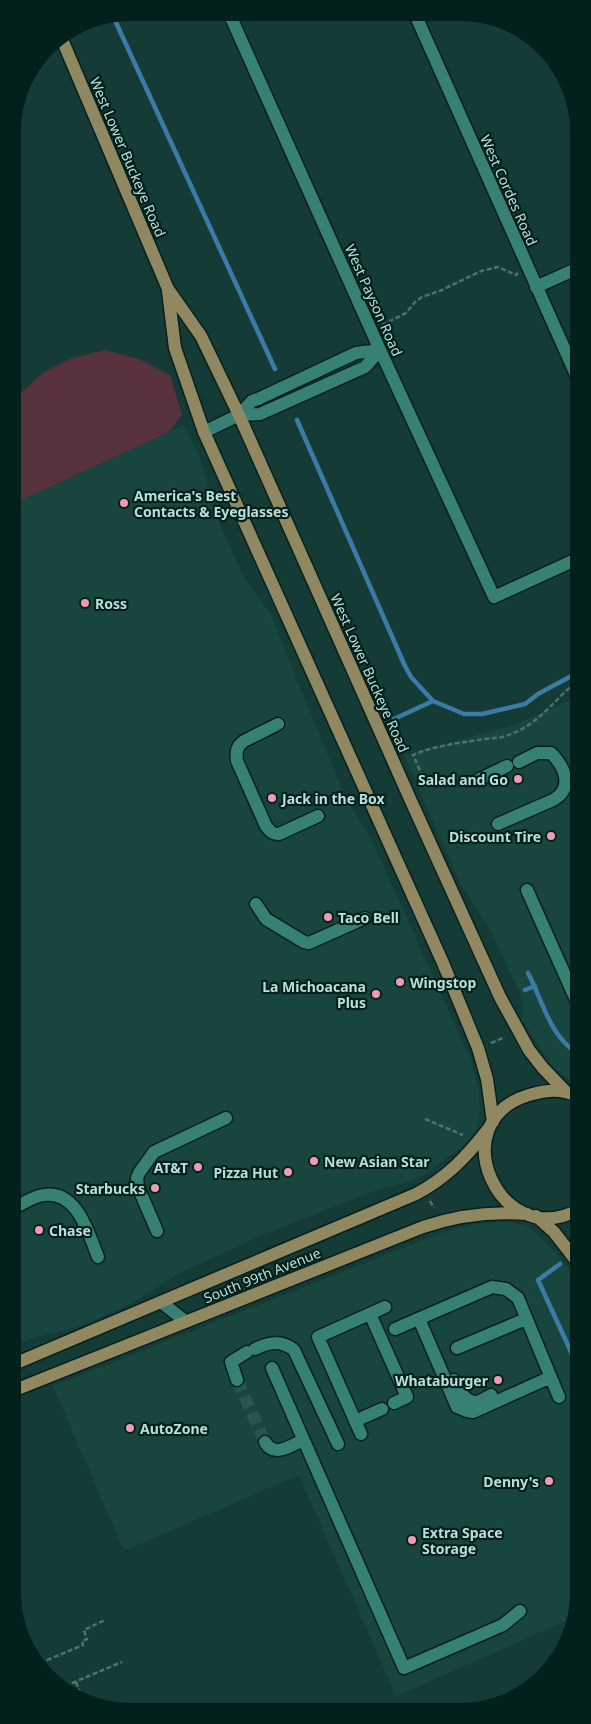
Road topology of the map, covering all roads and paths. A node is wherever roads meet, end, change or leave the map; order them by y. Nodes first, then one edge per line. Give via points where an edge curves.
1 (233, 21) edge
2 (418, 21) edge
3 (64, 44) edge
4 (527, 268) junction
5 (570, 272) edge
6 (536, 287) junction
7 (168, 289) junction
8 (371, 330) junction
9 (380, 350) junction
10 (570, 364) edge
11 (239, 415) junction
12 (204, 432) junction
13 (570, 562) edge
14 (570, 688) edge
15 (278, 724) dead end
16 (423, 777) dead end
17 (478, 780) dead end
18 (318, 816) dead end
19 (498, 824) dead end
20 (527, 890) dead end
21 (256, 904) dead end
22 (365, 918) dead end
23 (570, 977) edge
24 (505, 1037) dead end
25 (491, 1042) dead end
26 (570, 1091) edge
27 (570, 1093) edge
28 (226, 1118) dead end
29 (425, 1119) dead end
30 (491, 1125) junction
31 (463, 1135) dead end
32 (430, 1200) dead end
33 (21, 1205) edge
34 (434, 1208) dead end
35 (570, 1214) edge
36 (531, 1215) junction
37 (157, 1231) dead end
38 (570, 1252) edge
39 (98, 1257) dead end
40 (161, 1302) junction
41 (385, 1307) dead end
42 (370, 1314) junction
43 (526, 1319) junction
44 (186, 1321) junction
45 (421, 1323) junction
46 (396, 1329) dead end
47 (457, 1348) dead end
48 (21, 1361) edge
49 (272, 1368) dead end
50 (551, 1377) junction
51 (237, 1380) tunnel mouth
52 (21, 1387) edge
53 (559, 1397) dead end
54 (355, 1421) junction
55 (361, 1434) dead end
56 (303, 1440) junction
57 (265, 1442) dead end
58 (338, 1444) dead end
59 (520, 1611) dead end
60 (105, 1620) dead end
61 (45, 1661) edge
62 (122, 1662) dead end
63 (76, 1682) junction
64 (70, 1684) edge
65 (79, 1689) edge

1 - 8 street, West Payson Road
2 - 4 street, West Cordes Road
3 - 7 main road, West Lower Buckeye Road
4 - 6 street, West Cordes Road
4 - 8 path via 516,274 498,267 481,271 422,296 399,318
5 - 6 street
6 - 10 street, West Cordes Road
7 - 11 main road, West Lower Buckeye Road via 201,336
7 - 12 main road, West Lower Buckeye Road via 175,348
8 - 9 street, West Payson Road
9 - 11 street via 347,357 252,402
9 - 13 street, West Payson Road via 494,597
11 - 12 street
11 - 26 main road, West Lower Buckeye Road via 500,998 542,1068
12 - 30 main road, West Lower Buckeye Road via 443,963 478,1048 487,1079
14 - 16 path via 518,732 437,747 413,755
15 - 18 street via 239,745 237,761 266,826 274,834
17 - 19 street via 537,753 551,753 558,760 567,783 561,795
20 - 23 street
21 - 22 street via 266,918 309,943
24 - 25 path
27 - 30 main road, South 99th Avenue via 551,1090 524,1097 501,1111
28 - 37 street via 154,1152 139,1173 138,1187
29 - 31 path
30 - 36 main road, West Lower Buckeye Road via 485,1145 490,1179 512,1206
30 - 40 main road, South 99th Avenue via 464,1160 424,1189
32 - 34 path
33 - 39 street via 40,1196 52,1195 75,1206
35 - 36 main road, South 99th Avenue via 554,1218
36 - 38 main road via 554,1232
36 - 44 main road, South 99th Avenue via 474,1214 440,1222
40 - 44 street
40 - 48 main road, South 99th Avenue
41 - 42 street
42 - 54 street via 407,1397
42 - 54 street via 318,1337
43 - 45 street via 518,1298 506,1289 492,1287
43 - 47 street
43 - 50 street
44 - 52 main road, South 99th Avenue
45 - 46 street
45 - 50 street via 457,1407 466,1412 473,1412
49 - 56 street
50 - 53 street
51 - 58 street via 232,1362 251,1350 275,1342 294,1350
54 - 55 street
56 - 57 street via 274,1451
56 - 59 street via 404,1668 503,1625
60 - 61 path via 84,1630 87,1639 82,1641 83,1645
62 - 63 path
63 - 64 path
63 - 65 path

